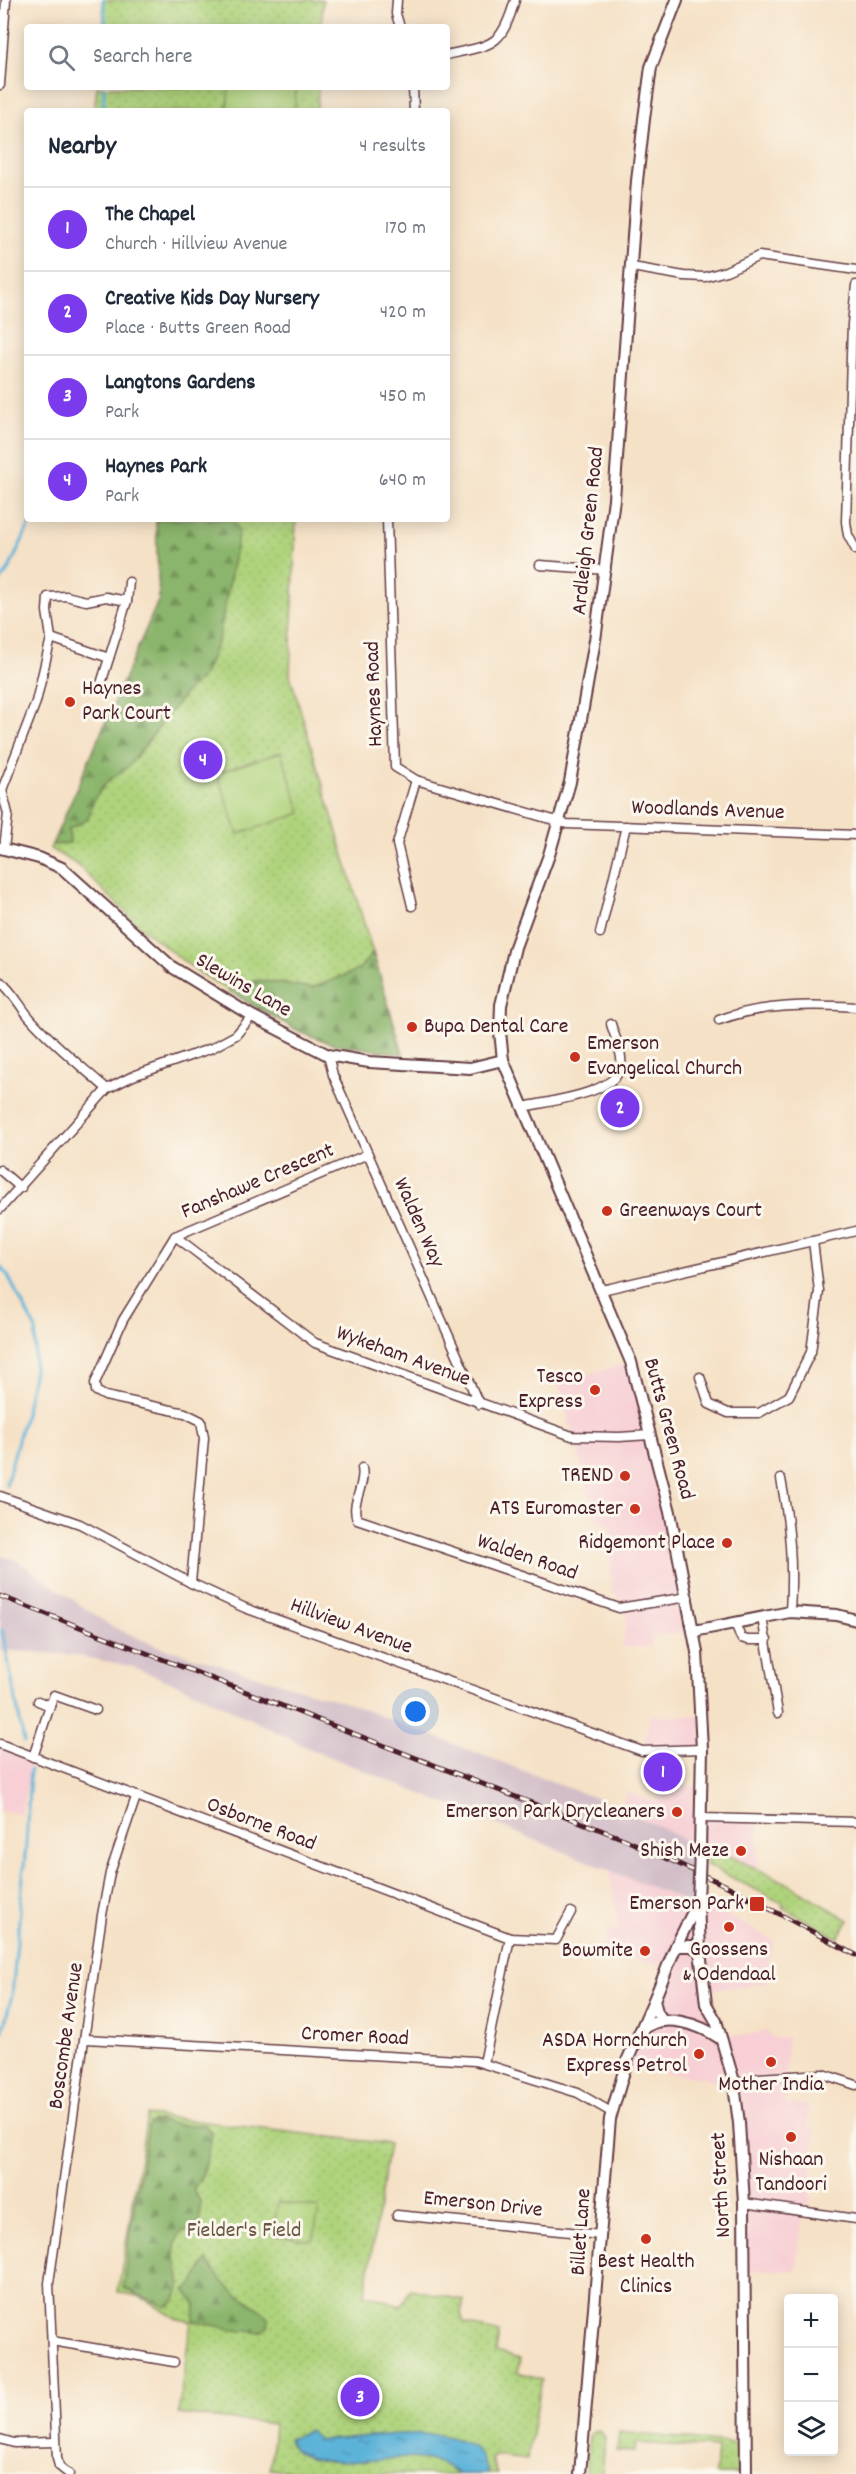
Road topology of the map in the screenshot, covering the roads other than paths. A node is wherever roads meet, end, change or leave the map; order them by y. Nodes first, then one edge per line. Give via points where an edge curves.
1 (6, 0) edge
2 (397, 0) edge
3 (515, 0) edge
4 (677, 0) edge
5 (399, 24) edge
6 (450, 54) edge
7 (0, 85) edge
8 (413, 90) edge
9 (414, 108) edge
10 (632, 267) junction
11 (856, 270) edge
12 (856, 285) edge
13 (387, 522) edge
14 (856, 550) edge
15 (540, 565) dead end
16 (606, 570) junction
17 (129, 582) dead end
18 (127, 601) junction
19 (51, 638) junction
20 (109, 658) junction
21 (100, 687) dead end
22 (416, 780) junction
23 (1, 790) edge
24 (559, 823) junction
25 (626, 826) junction
26 (856, 835) edge
27 (2, 849) edge
28 (412, 906) dead end
29 (600, 933) dead end
30 (0, 981) edge
31 (856, 1007) edge
32 (252, 1016) junction
33 (718, 1020) dead end
34 (611, 1024) dead end
35 (328, 1055) junction
36 (503, 1060) junction
37 (107, 1089) junction
38 (524, 1107) junction
39 (368, 1154) junction
40 (0, 1170) edge
41 (21, 1188) junction
42 (0, 1209) edge
43 (856, 1231) edge
44 (176, 1236) junction
45 (813, 1241) junction
46 (602, 1290) junction
47 (700, 1377) dead end
48 (478, 1404) junction
49 (650, 1435) junction
50 (362, 1468) dead end
51 (781, 1479) dead end
52 (0, 1496) edge
53 (191, 1583) junction
54 (688, 1597) junction
55 (790, 1612) junction
56 (762, 1617) junction
57 (856, 1620) edge
58 (735, 1623) junction
59 (694, 1631) junction
60 (767, 1640) junction
61 (38, 1701) dead end
62 (50, 1706) junction
63 (96, 1710) dead end
64 (778, 1713) dead end
65 (0, 1744) edge
66 (702, 1749) junction
67 (33, 1757) junction
68 (136, 1797) junction
69 (702, 1818) junction
70 (856, 1822) edge
71 (698, 1901) junction
72 (571, 1912) dead end
73 (510, 1938) junction
74 (676, 1946) junction
75 (700, 1951) junction
76 (654, 2000) junction
77 (706, 2004) junction
78 (663, 2021) junction
79 (695, 2025) junction
80 (86, 2039) junction
81 (721, 2039) junction
82 (636, 2040) junction
83 (484, 2062) junction
84 (734, 2084) junction
85 (856, 2085) edge
86 (611, 2112) junction
87 (744, 2203) junction
88 (397, 2215) dead end
89 (856, 2219) edge
90 (601, 2235) junction
91 (52, 2341) junction
92 (174, 2362) dead end
93 (0, 2439) edge
94 (56, 2442) junction
95 (69, 2474) edge
96 (580, 2474) edge
97 (746, 2474) edge

1 - 7 street
2 - 5 street
3 - 6 street via 500,37 484,46
4 - 10 street, Ardleigh Green Road via 651,67 637,181
8 - 9 street
10 - 11 street via 705,277 759,256
10 - 16 street, Ardleigh Green Road
12 - 14 street via 846,522
13 - 22 street, Haynes Road via 395,767
15 - 16 street
16 - 24 street, Ardleigh Green Road via 575,759
17 - 18 street
18 - 19 street via 48,597 46,611
18 - 20 street
19 - 20 street
19 - 23 street via 36,702
20 - 21 street
22 - 24 street, Haynes Road
22 - 28 street via 397,844
23 - 27 street via 8,814
24 - 25 street, Woodlands Avenue
24 - 36 street, Ardleigh Green Road via 515,947 505,988 500,1032
25 - 26 street, Woodlands Avenue
25 - 29 street
27 - 32 street, Slewins Lane via 62,868 172,967
30 - 37 street via 50,1039
31 - 33 street via 744,1011
32 - 35 street, Slewins Lane
32 - 37 street via 236,1035 212,1048
34 - 38 street via 622,1064 617,1078 597,1090
35 - 36 street, Slewins Lane via 369,1062 470,1068
35 - 39 street, Walden Way
36 - 38 street, Butts Green Road
37 - 41 street
38 - 46 street, Butts Green Road
39 - 44 street, Fanshawe Crescent
39 - 48 street, Walden Way
40 - 41 street
41 - 42 street
43 - 45 street
44 - 48 street, Wykeham Avenue via 315,1343
44 - 53 street, Fanshawe Crescent via 123,1320 95,1383 96,1391 105,1396 185,1413 201,1421 204,1438
45 - 46 street
45 - 47 street via 819,1291 812,1352 789,1396 759,1413 728,1413 709,1404
46 - 49 street, Butts Green Road via 631,1362
48 - 49 street, Wykeham Avenue via 572,1436
49 - 54 street, Butts Green Road
50 - 54 street, Walden Road via 364,1478 354,1511 357,1520 619,1608
51 - 55 street via 793,1568
52 - 53 street, Hillview Avenue via 80,1524
53 - 66 street, Hillview Avenue via 245,1608 642,1751
54 - 59 street, Butts Green Road
55 - 56 street
55 - 57 street
56 - 58 street
56 - 60 street
58 - 59 street
58 - 60 street via 741,1638
59 - 66 street, Butts Green Road
60 - 64 street
61 - 62 street
62 - 63 street via 54,1695
62 - 67 street
65 - 67 street, Osborne Road
66 - 69 street, Butts Green Road
67 - 68 street, Osborne Road
68 - 73 street, Osborne Road
68 - 80 street, Boscombe Avenue via 110,1873
69 - 70 street
69 - 71 street, Butts Green Road, bridge
71 - 74 street, Billet Lane
71 - 75 street, North Street
72 - 73 street, Osborne Road via 556,1940
73 - 83 street
74 - 75 street via 691,1946
74 - 76 street, Billet Lane
75 - 77 street, North Street
76 - 78 street
76 - 82 street, Billet Lane
77 - 79 street
77 - 81 street, North Street
78 - 79 street
78 - 82 street via 649,2024
79 - 81 street
80 - 83 street, Cromer Road
80 - 91 street, Boscombe Avenue via 50,2283
81 - 84 street, North Street
82 - 86 street, Billet Lane
83 - 86 street, Cromer Road via 578,2093
84 - 85 street via 759,2078 823,2074
84 - 87 street, North Street
86 - 90 street, Billet Lane
87 - 89 street
87 - 97 street, North Street
88 - 90 street, Emerson Drive
90 - 96 street, Billet Lane
91 - 92 street
91 - 94 street, Boscombe Avenue
93 - 94 street via 14,2443
94 - 95 street, Boscombe Avenue via 59,2466

